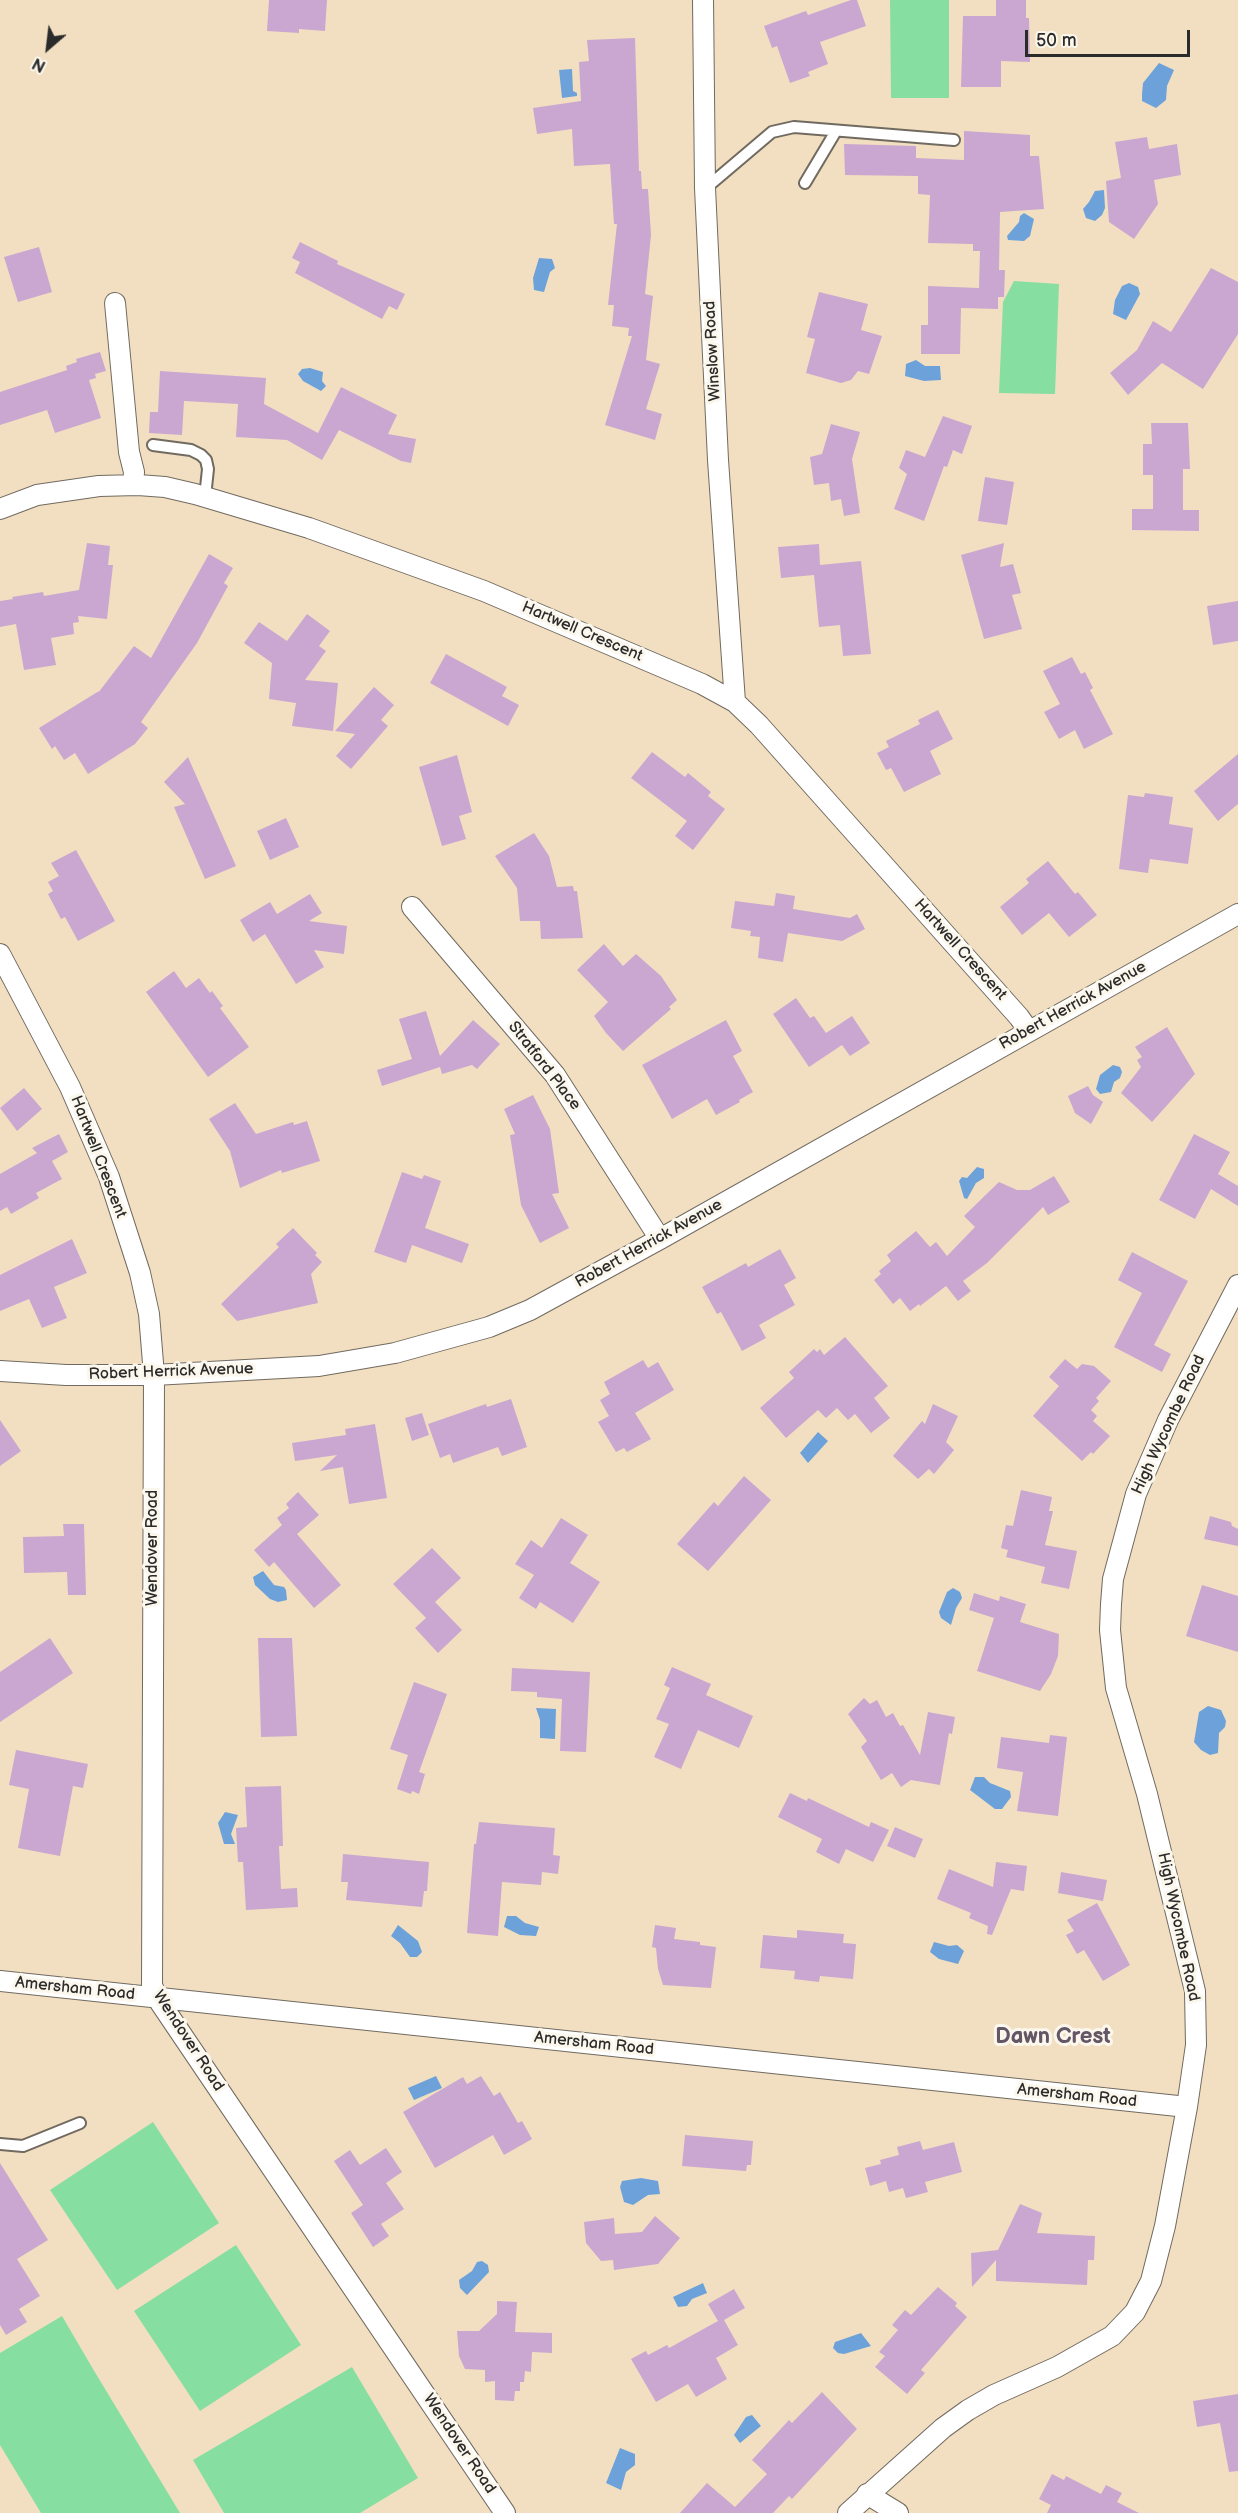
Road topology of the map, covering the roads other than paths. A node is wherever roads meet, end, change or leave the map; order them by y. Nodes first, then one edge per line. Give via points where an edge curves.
1 (703, 0) edge
2 (837, 131) junction
3 (954, 140) dead end
4 (805, 183) dead end
5 (705, 188) junction
6 (115, 303) dead end
7 (153, 445) dead end
8 (133, 485) junction
9 (205, 497) junction
10 (0, 509) edge
11 (735, 702) junction
12 (412, 907) dead end
13 (1238, 914) edge
14 (0, 954) edge
15 (1029, 1031) junction
16 (660, 1239) junction
17 (1238, 1285) edge
18 (0, 1371) edge
19 (154, 1375) junction
20 (0, 1981) edge
21 (157, 1998) junction
22 (1187, 2107) junction
23 (80, 2123) dead end
24 (0, 2144) edge
25 (867, 2494) junction
26 (505, 2513) edge
27 (848, 2513) edge
28 (898, 2513) edge

1 - 5 street, Winslow Road
2 - 3 lane
2 - 4 lane
2 - 5 lane via 794,127 772,132
5 - 11 street, Winslow Road
6 - 8 street
7 - 9 lane via 191,450 206,460
8 - 9 street, Hartwell Crescent via 165,487
8 - 10 street, Hartwell Crescent via 37,495
9 - 11 street, Hartwell Crescent via 319,531 484,591 638,655
11 - 15 street, Hartwell Crescent
12 - 16 street, Stratford Place via 555,1076
13 - 15 street, Robert Herrick Avenue
14 - 19 street, Hartwell Crescent via 70,1087 109,1177 140,1273 149,1314
15 - 16 street, Robert Herrick Avenue
16 - 19 street, Robert Herrick Avenue via 530,1310 450,1339 319,1365
17 - 22 street, High Wycombe Road via 1168,1420 1136,1494 1113,1579 1111,1605 1116,1688 1147,1794 1195,1991 1196,2045
18 - 19 street, Robert Herrick Avenue
19 - 21 street, Wendover Road via 151,1977
20 - 21 street, Amersham Road
21 - 22 street, Amersham Road
21 - 26 street, Wendover Road
22 - 25 street, High Wycombe Road via 1157,2263 1144,2298 1125,2324 1090,2350 968,2410
23 - 24 lane via 23,2146
25 - 27 street, High Wycombe Road
25 - 28 street

